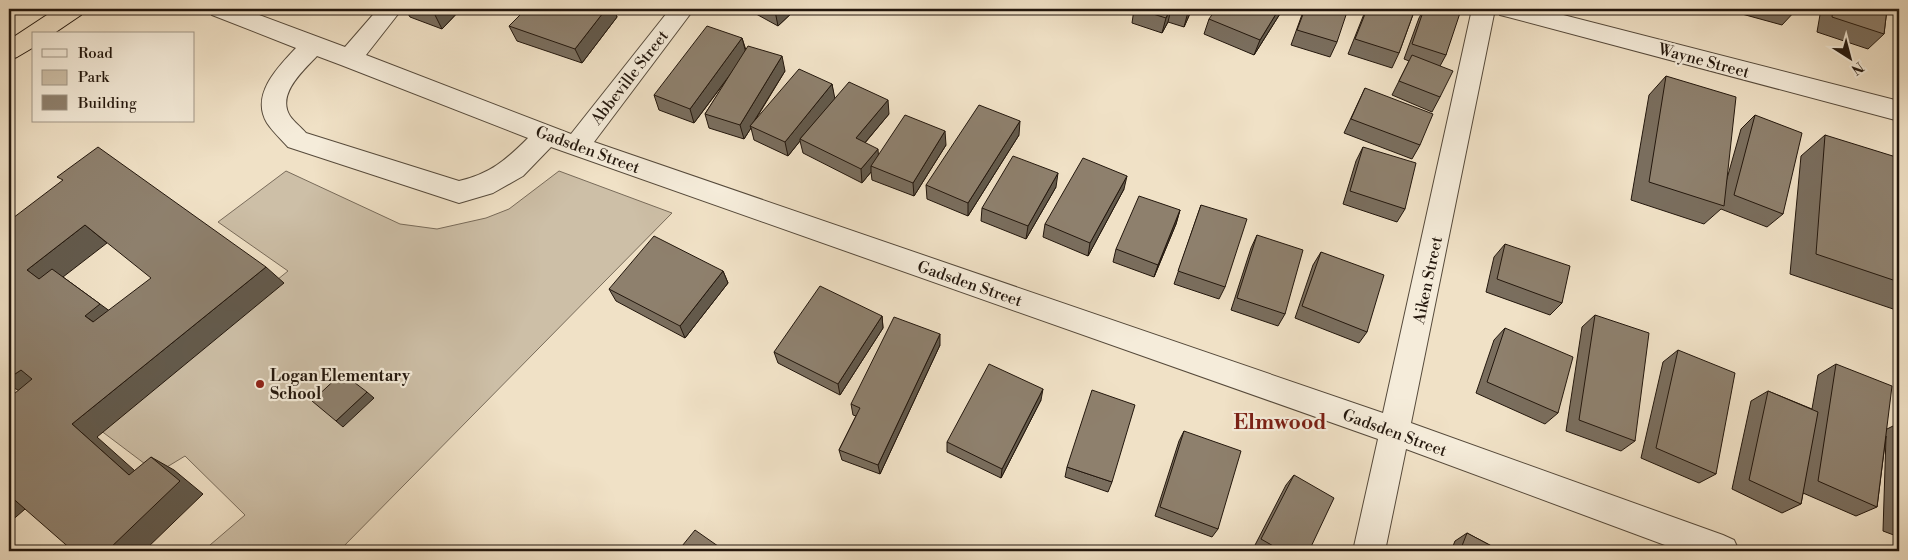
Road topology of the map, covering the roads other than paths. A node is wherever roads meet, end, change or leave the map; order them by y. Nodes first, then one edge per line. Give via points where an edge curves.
1 (73, 9) edge
2 (220, 9) edge
3 (391, 9) edge
4 (683, 9) edge
5 (1484, 9) edge
6 (1508, 9) edge
7 (37, 32) edge
8 (32, 35) edge
9 (312, 45) junction
10 (9, 51) edge
11 (349, 59) junction
12 (1899, 111) edge
13 (547, 135) junction
14 (576, 146) junction
15 (1395, 431) junction
16 (1369, 551) edge
17 (1723, 551) edge

1 - 7 highway
2 - 9 street, Gadsden Street
3 - 11 street
4 - 14 street, Abbeville Street
5 - 15 street, Aiken Street
6 - 12 street, Wayne Street
8 - 10 highway
9 - 11 street, Gadsden Street
9 - 13 street via 282,79 274,98 277,118 297,140 459,192 484,186 514,169
11 - 13 street, Gadsden Street
13 - 14 street, Gadsden Street
14 - 15 street, Gadsden Street
15 - 16 street, Aiken Street
15 - 17 street, Gadsden Street

